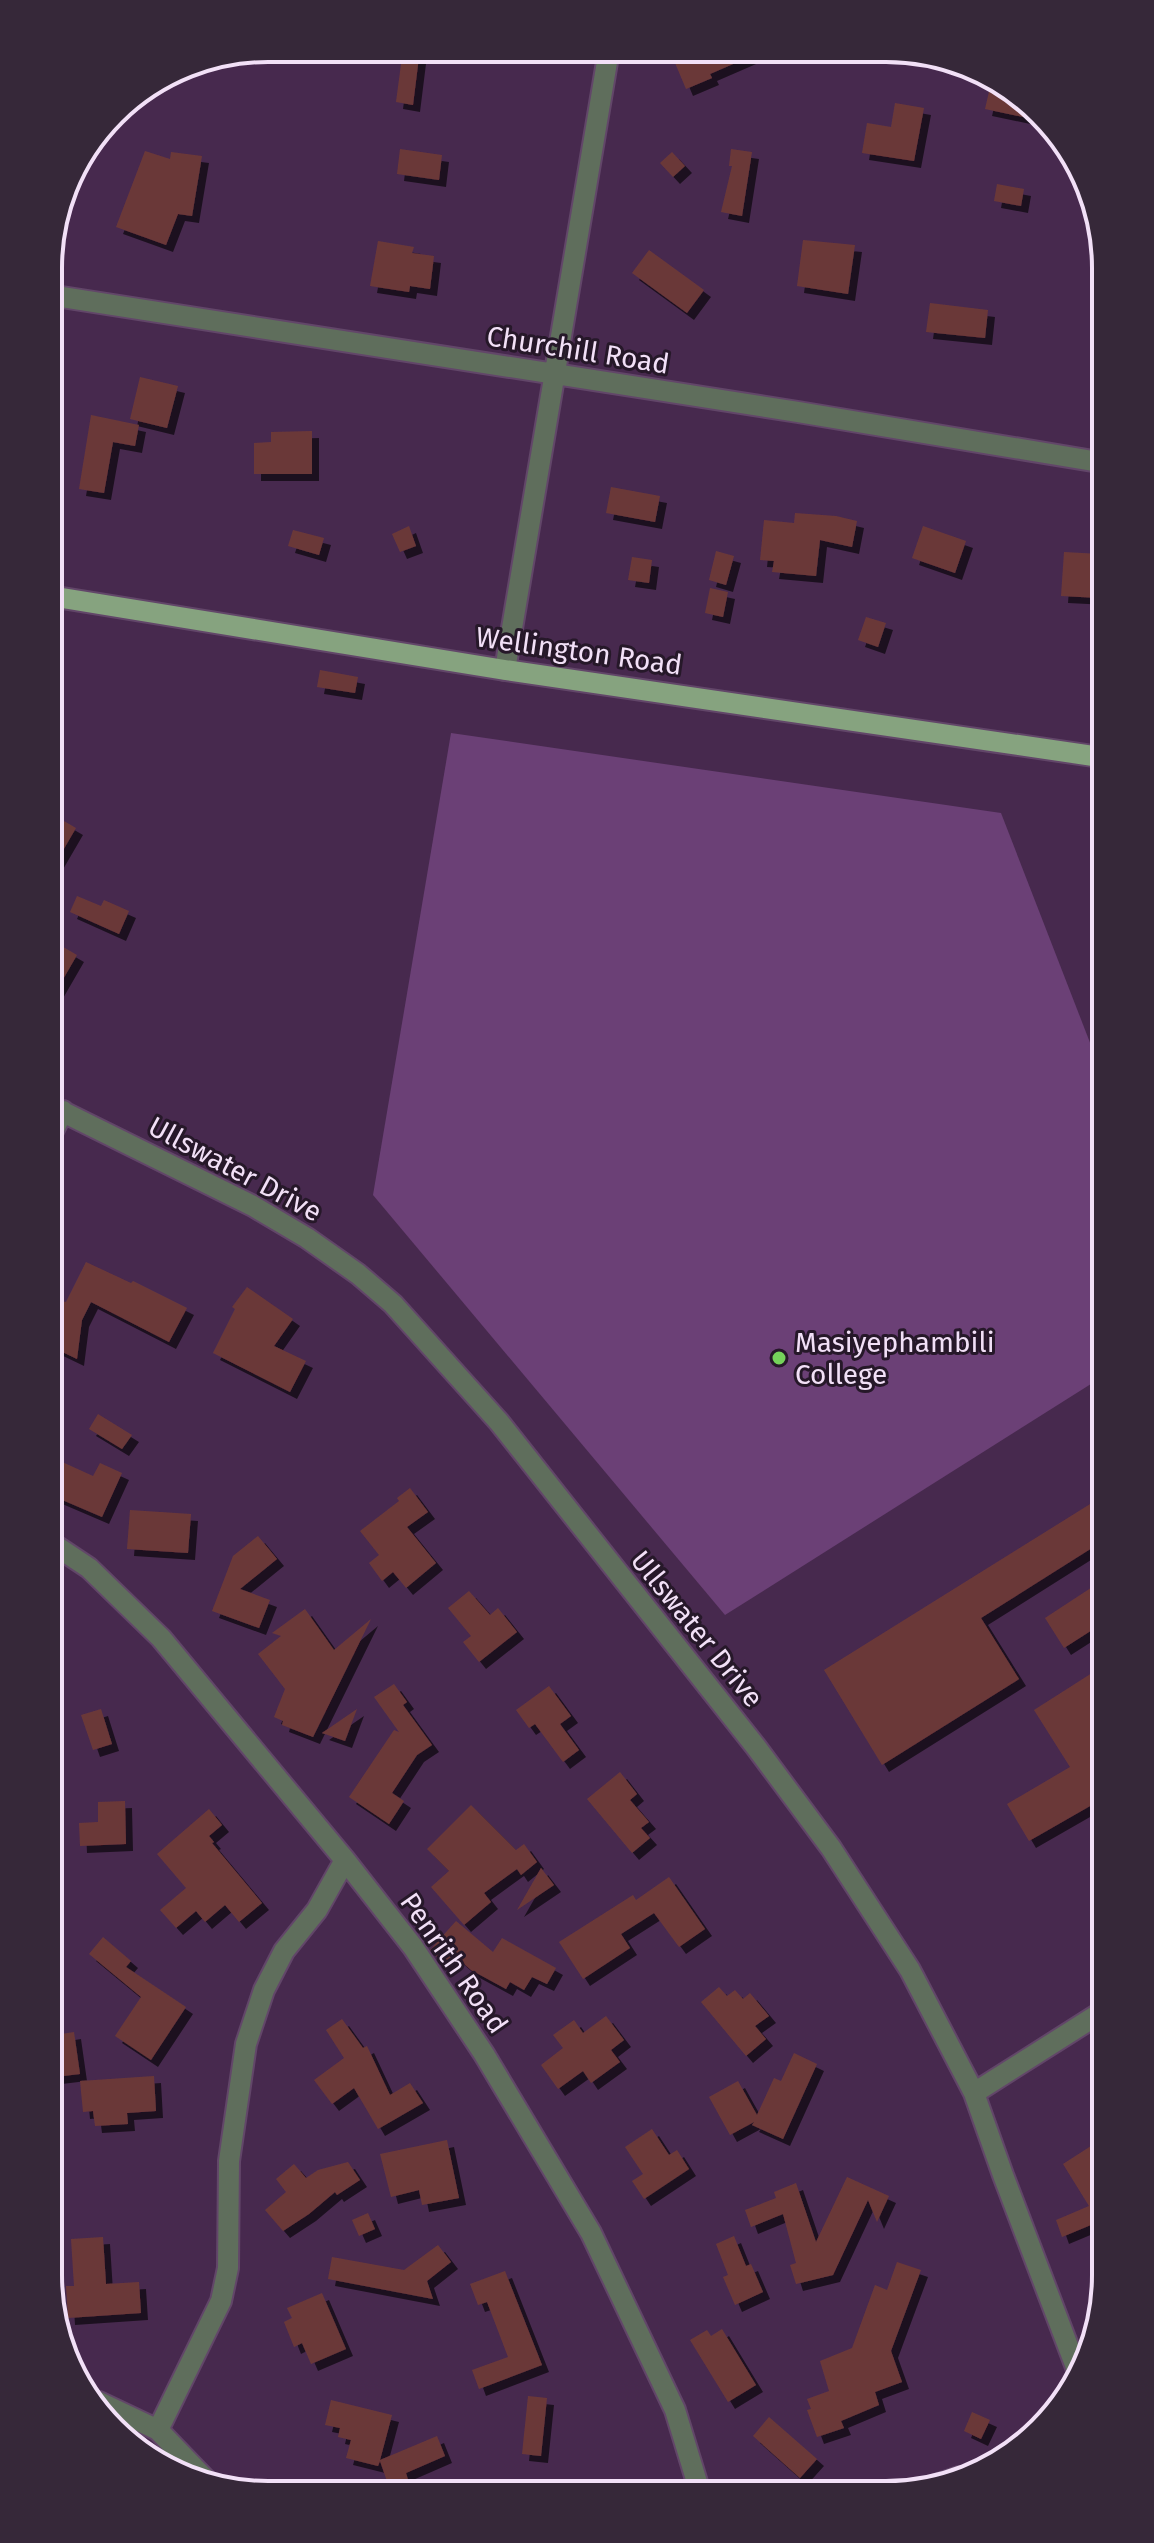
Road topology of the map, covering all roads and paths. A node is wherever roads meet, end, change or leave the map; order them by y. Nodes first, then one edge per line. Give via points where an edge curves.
1 (607, 62) edge
2 (62, 297) edge
3 (556, 374) junction
4 (1092, 461) edge
5 (62, 598) edge
6 (505, 670) junction
7 (1092, 756) edge
8 (62, 1110) edge
9 (62, 1550) edge
10 (345, 1860) junction
11 (1092, 2018) edge
12 (974, 2093) junction
13 (1073, 2360) edge
14 (111, 2408) edge
15 (158, 2430) junction
16 (193, 2466) edge
17 (697, 2481) edge

1 - 3 street
2 - 3 street, Churchill Road
3 - 4 street, Churchill Road
3 - 6 street
5 - 6 main road, Wellington Road
6 - 7 main road, Wellington Road
8 - 12 street, Ullswater Drive via 253,1206 358,1274 393,1304 499,1422 822,1836 910,1970
9 - 10 street, Penrith Road via 89,1568 161,1638
10 - 15 street via 317,1910 284,1951 246,2044 229,2161 228,2268 221,2301
10 - 17 street, Penrith Road via 413,1947 484,2054 591,2233 675,2410
11 - 12 street
12 - 13 street, Ullswater Drive
14 - 15 street
15 - 16 street

